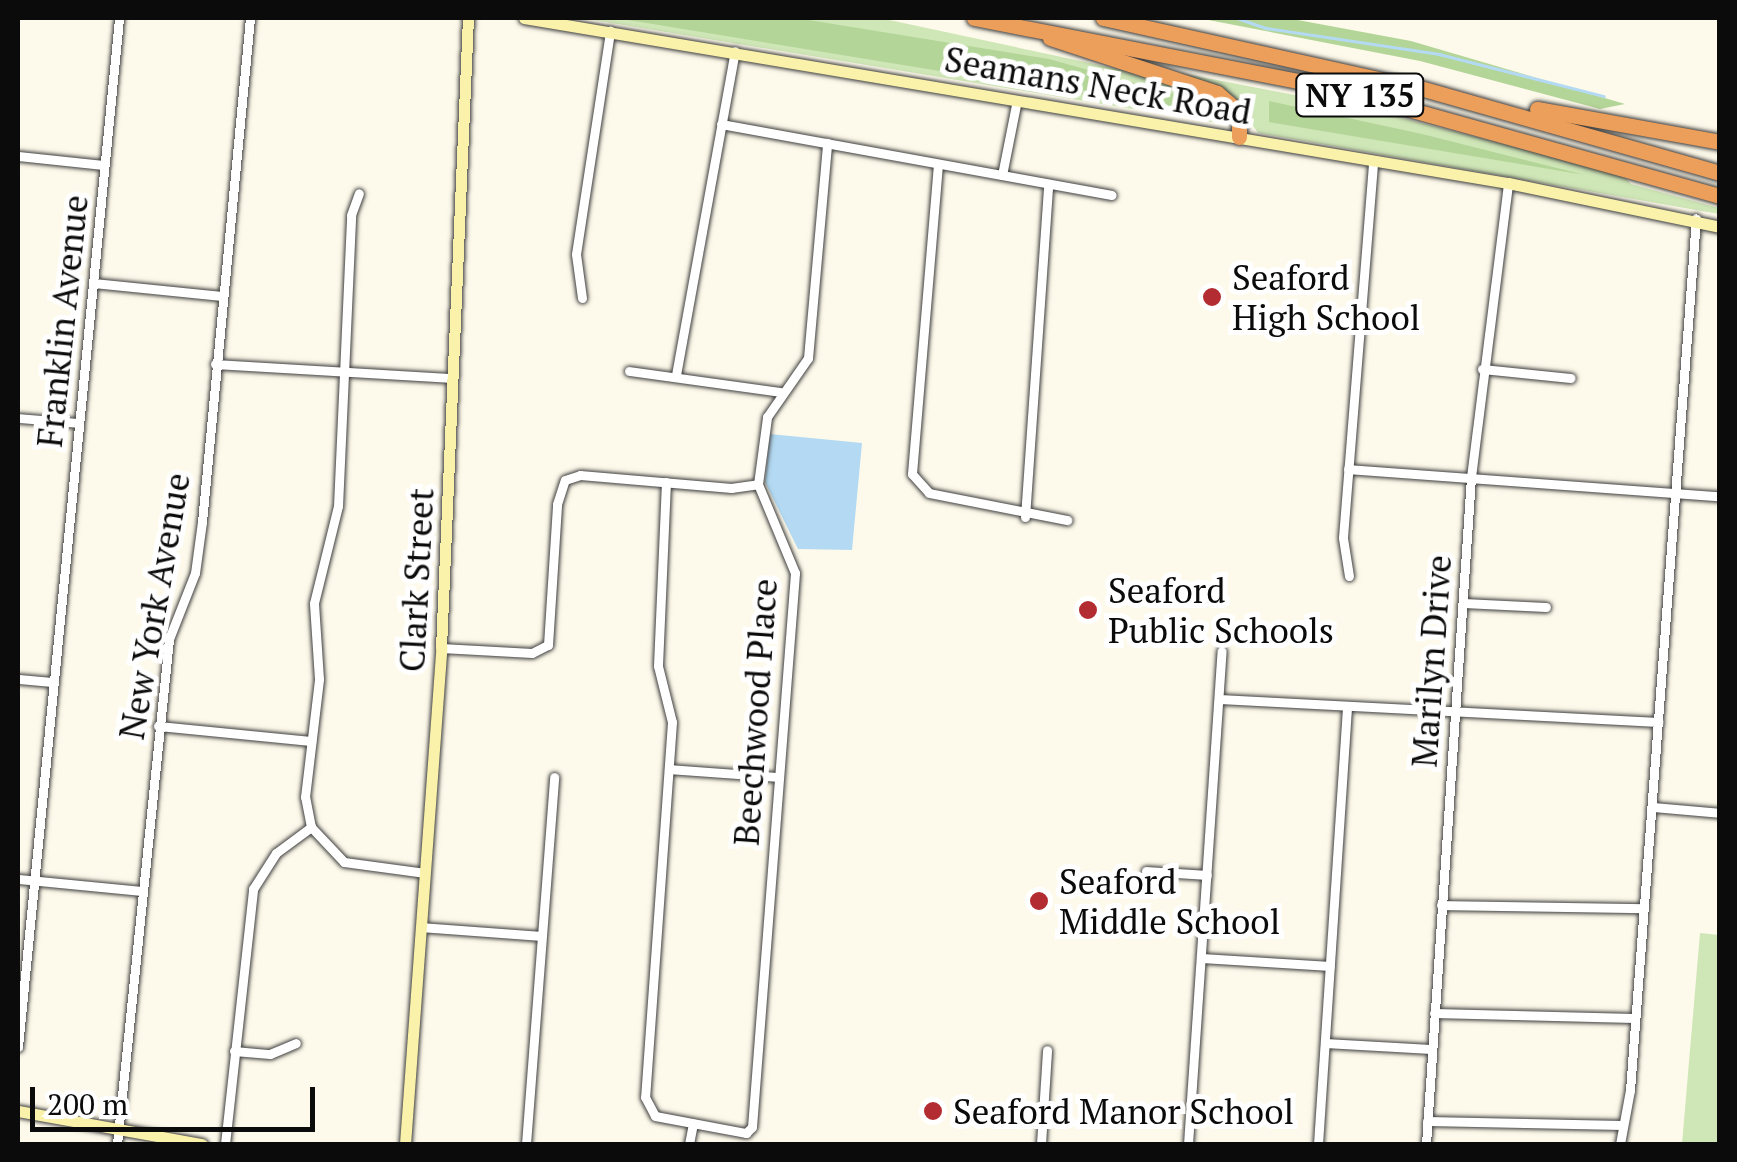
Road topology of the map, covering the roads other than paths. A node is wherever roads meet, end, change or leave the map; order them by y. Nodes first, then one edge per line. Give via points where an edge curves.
1 (119, 18) edge
2 (250, 18) edge
3 (468, 18) edge
4 (524, 18) edge
5 (974, 18) edge
6 (1103, 18) edge
7 (994, 21) junction
8 (610, 30) junction
9 (734, 51) junction
10 (1420, 88) junction
11 (1017, 100) junction
12 (722, 124) junction
13 (1240, 137) junction
14 (1720, 142) edge
15 (827, 143) junction
16 (18, 156) edge
17 (1373, 160) junction
18 (938, 164) junction
19 (104, 165) junction
20 (1720, 173) edge
21 (1002, 175) junction
22 (1508, 183) junction
23 (1048, 184) junction
24 (359, 194) dead end
25 (1112, 195) dead end
26 (1720, 196) edge
27 (1696, 218) junction
28 (1720, 227) edge
29 (93, 283) junction
30 (222, 296) junction
31 (582, 298) dead end
32 (216, 364) junction
33 (1482, 369) junction
34 (628, 371) dead end
35 (344, 373) junction
36 (676, 374) junction
37 (453, 378) junction
38 (1570, 378) dead end
39 (781, 392) junction
40 (18, 418) edge
41 (79, 424) junction
42 (1348, 469) junction
43 (1471, 477) junction
44 (666, 482) junction
45 (758, 484) junction
46 (1676, 491) junction
47 (1720, 496) edge
48 (1025, 516) junction
49 (1067, 520) dead end
50 (1349, 576) dead end
51 (1462, 603) junction
52 (1546, 607) dead end
53 (441, 648) junction
54 (1222, 651) dead end
55 (18, 679) edge
56 (53, 682) junction
57 (1219, 699) junction
58 (1346, 706) junction
59 (1455, 712) junction
60 (1658, 722) junction
61 (158, 726) junction
62 (310, 741) junction
63 (669, 768) junction
64 (554, 777) dead end
65 (779, 777) junction
66 (1652, 807) junction
67 (1720, 812) edge
68 (311, 827) junction
69 (1146, 870) dead end
70 (425, 873) junction
71 (1207, 875) junction
72 (18, 879) edge
73 (34, 880) junction
74 (142, 891) junction
75 (1441, 905) junction
76 (1642, 908) junction
77 (421, 927) junction
78 (541, 936) junction
79 (1202, 958) junction
80 (1330, 966) junction
81 (1434, 1013) junction
82 (1634, 1018) junction
83 (1325, 1042) junction
84 (296, 1043) dead end
85 (18, 1047) edge
86 (1431, 1049) junction
87 (1047, 1050) dead end
88 (234, 1051) junction
89 (18, 1111) edge
90 (1427, 1121) junction
91 (693, 1124) junction
92 (1622, 1125) junction
93 (118, 1129) junction
94 (117, 1144) edge
95 (202, 1144) edge
96 (225, 1144) edge
97 (405, 1144) edge
98 (526, 1144) edge
99 (689, 1144) edge
100 (1041, 1144) edge
101 (1188, 1144) edge
102 (1318, 1144) edge
103 (1426, 1144) edge
104 (1620, 1144) edge

1 - 19 street, Franklin Avenue
2 - 30 street, New York Avenue
3 - 37 street, Clark Street
4 - 8 street, Seamans Neck Road
5 - 7 highway, NY 135
6 - 10 highway, NY 135
7 - 13 highway via 1217,93 1240,112
7 - 26 highway, NY 135 via 1333,88
8 - 9 street, Seamans Neck Road
8 - 31 street via 576,254
9 - 11 street, Seamans Neck Road
9 - 12 street
10 - 14 highway
10 - 20 highway, NY 135
11 - 13 street, Seamans Neck Road
11 - 21 street
12 - 15 street
12 - 36 street
13 - 17 street, Seamans Neck Road
15 - 18 street
15 - 39 street via 808,358
16 - 19 street
17 - 22 street, Seamans Neck Road
17 - 42 street
18 - 21 street
18 - 48 street via 912,474 928,493
19 - 29 street, Franklin Avenue
21 - 23 street
22 - 27 street, Seamans Neck Road
22 - 33 street, Marilyn Drive
23 - 25 street
23 - 48 street
24 - 35 street via 350,216
27 - 28 street, Seamans Neck Road
27 - 46 street
29 - 30 street
29 - 41 street, Franklin Avenue
30 - 32 street, New York Avenue
32 - 35 street
32 - 61 street, New York Avenue via 194,573 169,639
33 - 38 street
33 - 43 street, Marilyn Drive
34 - 36 street
35 - 37 street
35 - 62 street via 338,506 314,604 319,679
36 - 39 street
37 - 53 street, Clark Street
39 - 45 street via 767,417
40 - 41 street
41 - 56 street, Franklin Avenue
42 - 43 street
42 - 50 street via 1343,537
43 - 46 street
43 - 51 street, Marilyn Drive
44 - 45 street
44 - 53 street via 580,475 565,480 557,504 548,645 532,653
44 - 63 street via 658,666 672,722
45 - 65 street, Beechwood Place via 795,573
46 - 47 street
46 - 60 street
48 - 49 street
51 - 52 street
51 - 59 street, Marilyn Drive
53 - 70 street, Clark Street
54 - 57 street
55 - 56 street
56 - 73 street, Franklin Avenue
57 - 58 street
57 - 71 street
58 - 59 street
58 - 80 street
59 - 60 street
59 - 75 street, Marilyn Drive
60 - 66 street
61 - 62 street
61 - 74 street, New York Avenue
62 - 68 street via 305,797
63 - 65 street
63 - 91 street via 644,1097 647,1110
64 - 78 street
65 - 91 street, Beechwood Place via 752,1127 746,1133
66 - 67 street
66 - 76 street
68 - 70 street via 344,862
68 - 88 street via 268,866 253,890
69 - 71 street
70 - 77 street, Clark Street
71 - 79 street
72 - 73 street
73 - 74 street
73 - 85 street, Franklin Avenue
74 - 93 street, New York Avenue
75 - 76 street
75 - 81 street, Marilyn Drive
76 - 82 street
77 - 78 street
77 - 97 street, Clark Street
78 - 98 street
79 - 80 street
79 - 101 street
80 - 83 street
81 - 82 street
81 - 86 street, Marilyn Drive
82 - 92 street
83 - 86 street
83 - 102 street
84 - 88 street via 270,1054
86 - 90 street, Marilyn Drive
87 - 100 street
88 - 96 street
89 - 93 street
90 - 92 street
90 - 103 street, Marilyn Drive
91 - 99 street
92 - 104 street
93 - 94 street, New York Avenue
93 - 95 street

